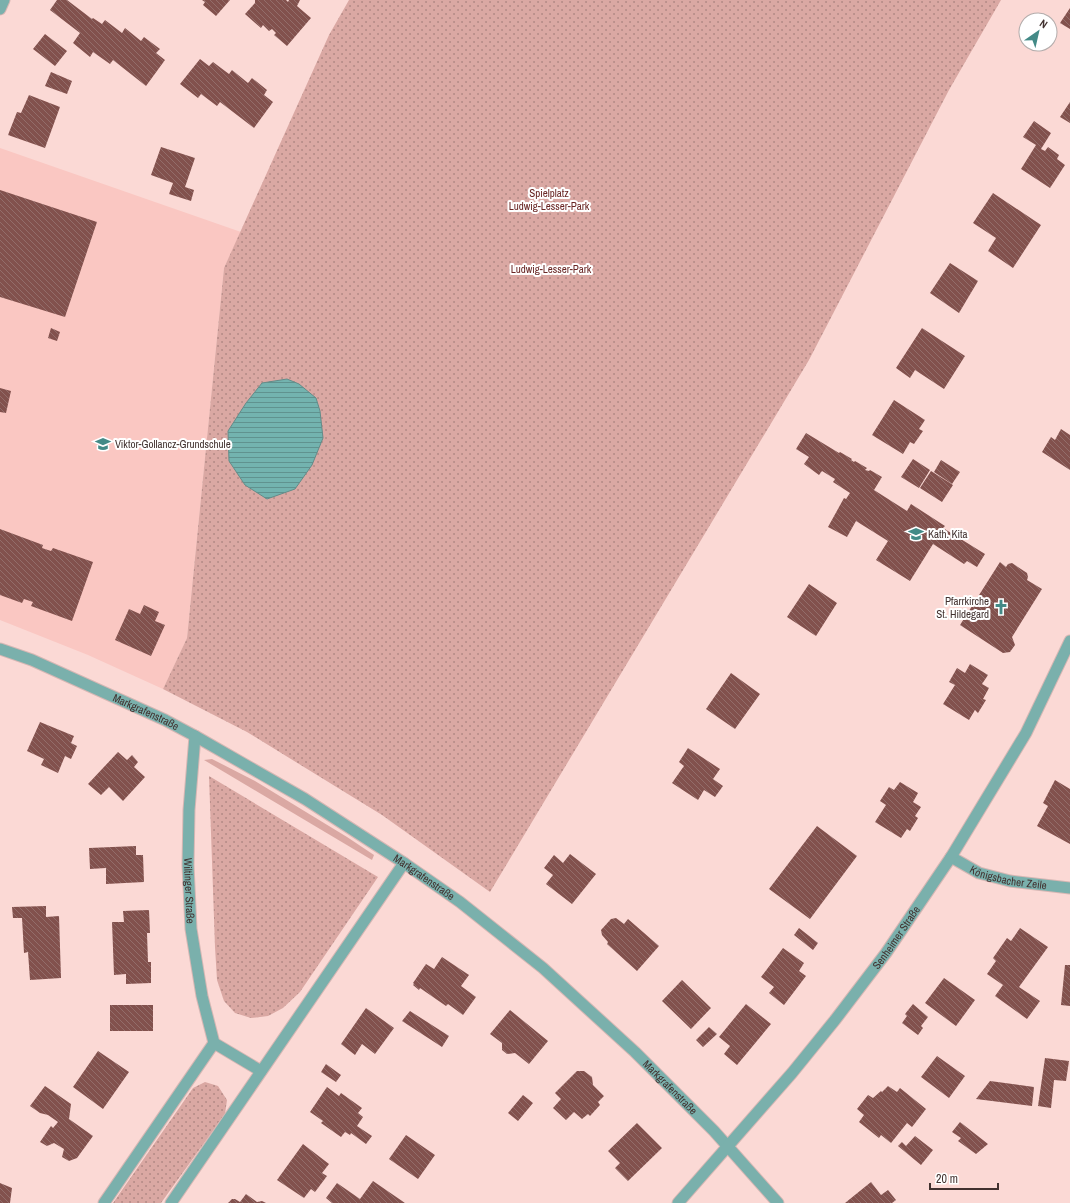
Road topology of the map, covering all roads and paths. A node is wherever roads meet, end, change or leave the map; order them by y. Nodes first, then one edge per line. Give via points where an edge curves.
1 (4, 0) edge
2 (0, 9) edge
3 (1070, 641) edge
4 (0, 649) edge
5 (195, 736) junction
6 (951, 857) junction
7 (404, 863) junction
8 (1070, 888) edge
9 (214, 1043) junction
10 (260, 1071) junction
11 (728, 1146) junction
12 (104, 1203) edge
13 (171, 1203) edge
14 (678, 1203) edge
15 (778, 1203) edge

1 - 2 street
3 - 6 street, Senheimer Straße via 1026,733
4 - 5 street, Markgrafenstraße via 32,660
5 - 7 street, Markgrafenstraße via 305,799
5 - 9 street, Wiltinger Straße via 189,810 191,929 202,996
6 - 8 street, Königsbacher Zeile via 979,873 1010,881
6 - 11 street, Senheimer Straße via 886,953 835,1020
7 - 10 street
7 - 11 street, Markgrafenstraße via 460,902 543,968 635,1052
9 - 10 street
9 - 12 street
10 - 13 street
11 - 14 street, Senheimer Straße
11 - 15 street, Markgrafenstraße

